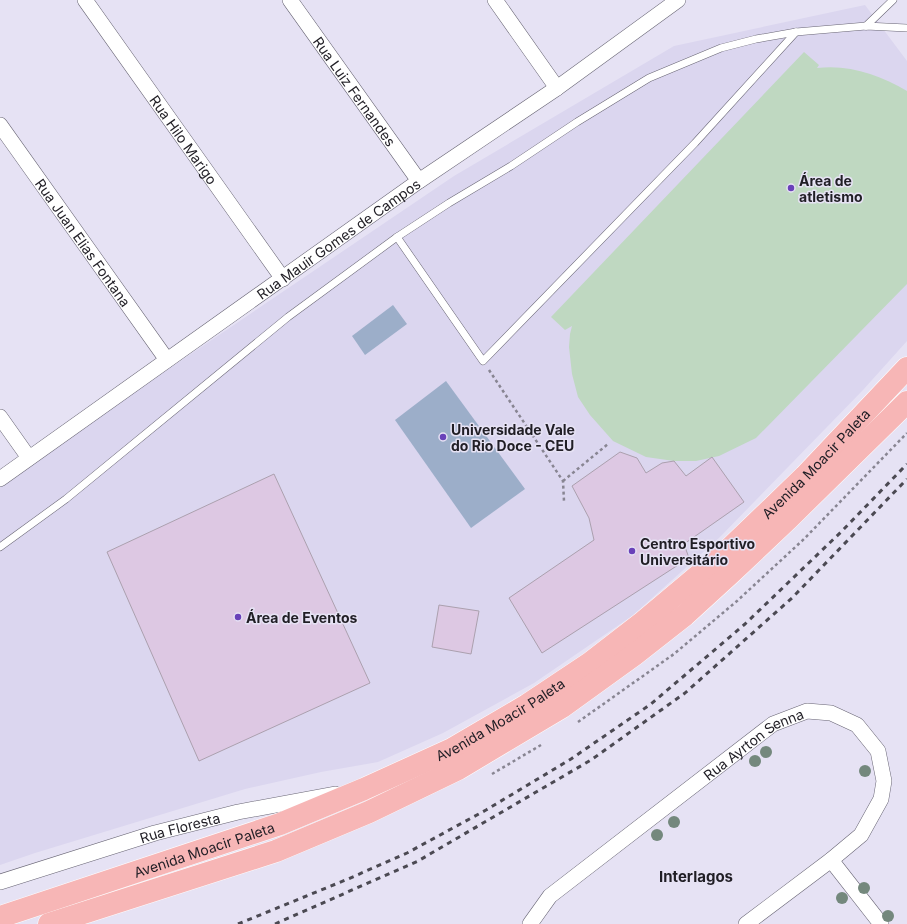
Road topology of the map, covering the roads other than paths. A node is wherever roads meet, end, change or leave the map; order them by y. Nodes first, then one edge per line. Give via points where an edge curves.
1 (85, 0) edge
2 (290, 0) edge
3 (495, 0) edge
4 (678, 0) edge
5 (893, 0) edge
6 (866, 26) junction
7 (907, 28) edge
8 (796, 32) junction
9 (557, 88) junction
10 (0, 125) edge
11 (420, 182) junction
12 (397, 237) junction
13 (283, 279) junction
14 (167, 360) junction
15 (907, 368) edge
16 (907, 402) edge
17 (0, 417) edge
18 (29, 458) junction
19 (0, 479) edge
20 (0, 547) edge
21 (364, 789) junction
22 (831, 860) junction
23 (0, 882) edge
24 (0, 917) edge
25 (49, 924) edge
26 (530, 924) edge
27 (746, 924) edge
28 (881, 924) edge

1 - 13 street, Rua Hilo Marigo
2 - 11 street, Rua Luiz Fernandes
3 - 9 street
4 - 9 street, Rua Mauir Gomes de Campos
5 - 6 lane
6 - 7 lane
6 - 8 lane
8 - 12 lane via 721,48 649,78
8 - 12 lane via 695,143 483,361
9 - 11 street, Rua Mauir Gomes de Campos
10 - 14 street, Rua Juan Elias Fontana
11 - 13 street, Rua Mauir Gomes de Campos
12 - 20 lane via 288,317 66,498
13 - 14 street, Rua Mauir Gomes de Campos
14 - 18 street, Rua Mauir Gomes de Campos
15 - 21 main road, Avenida Moacir Paleta via 805,476 724,554 643,622 590,663 527,705 452,749
16 - 25 main road, Avenida Moacir Paleta via 685,615 562,707 458,769 369,812 276,851
17 - 18 street
18 - 19 street, Rua Mauir Gomes de Campos
21 - 23 street, Rua Floresta via 238,812 154,833
21 - 24 main road, Avenida Moacir Paleta via 280,824
22 - 26 street, Rua Ayrton Senna via 861,835 881,799 884,781 878,751 857,725 831,713 807,711 766,729 550,896
22 - 27 street, Rua Ayrton Senna
22 - 28 street

